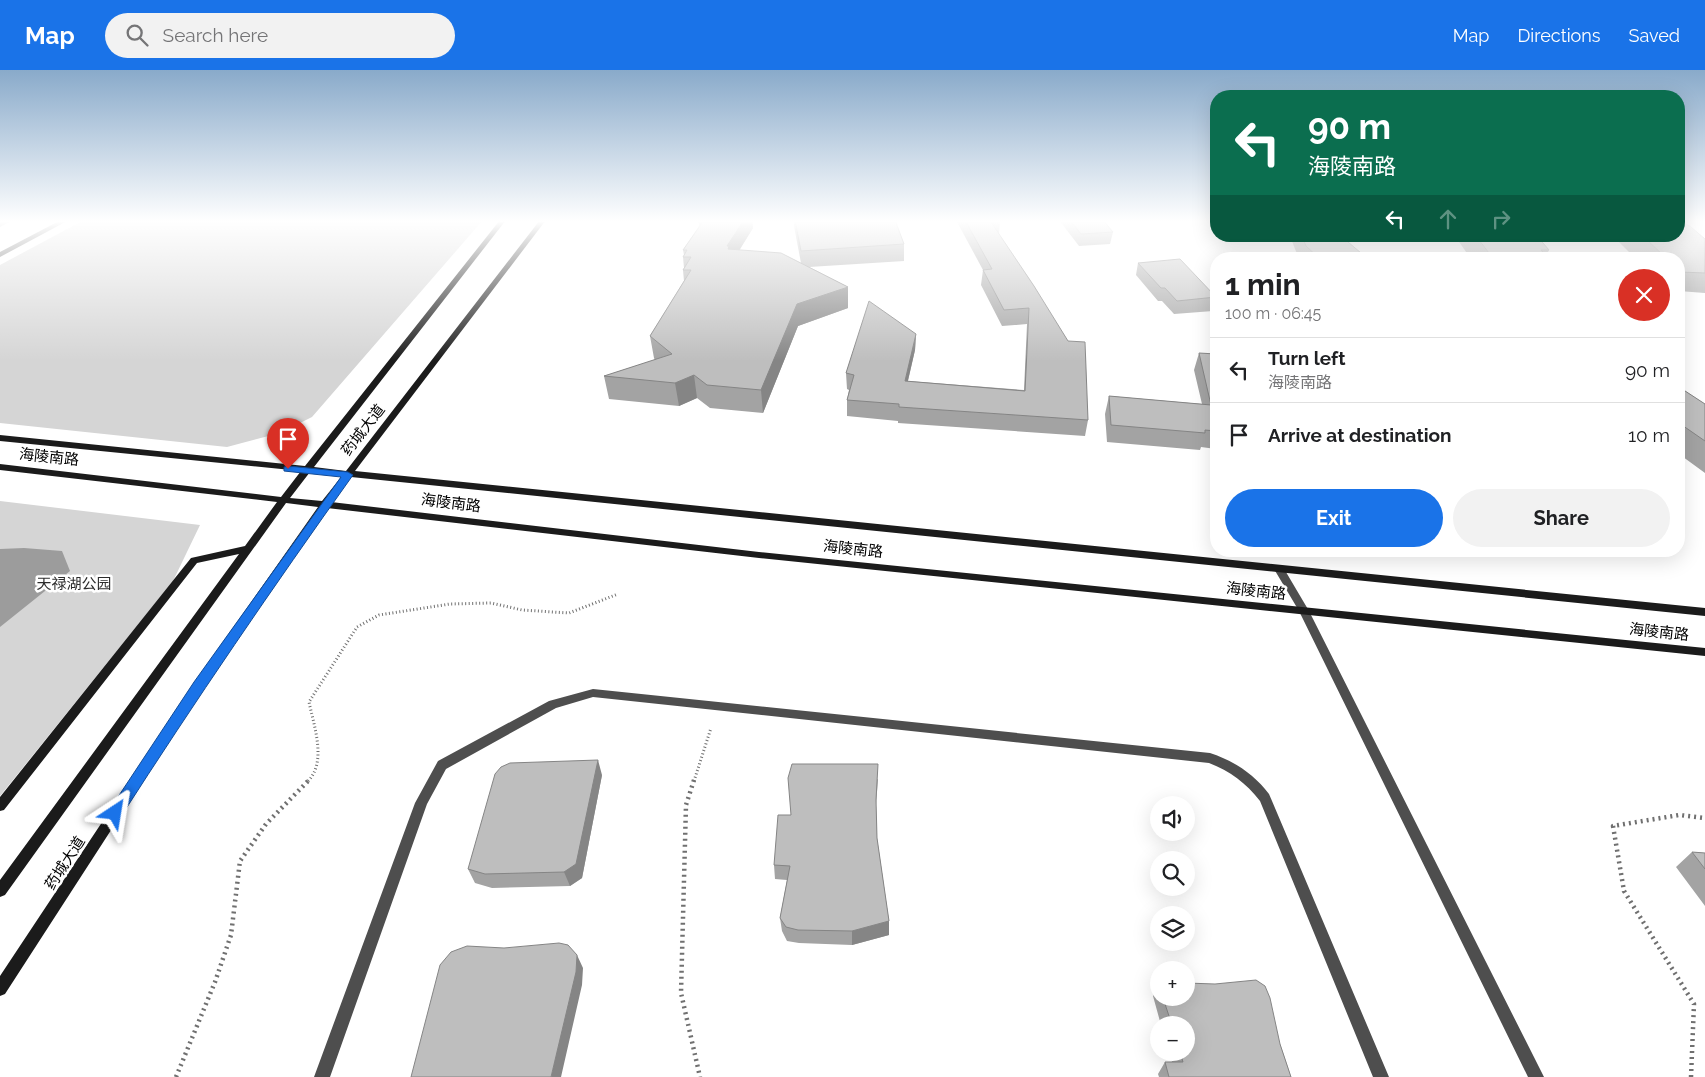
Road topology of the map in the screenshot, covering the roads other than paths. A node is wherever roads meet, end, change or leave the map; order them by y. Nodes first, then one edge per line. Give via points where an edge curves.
1 (466, 267) edge
2 (506, 267) edge
3 (0, 438) edge
4 (0, 467) edge
5 (307, 471) junction
6 (348, 475) junction
7 (284, 499) junction
8 (325, 504) junction
9 (247, 548) junction
10 (1279, 569) junction
11 (1304, 611) junction
12 (1705, 612) edge
13 (1705, 652) edge
14 (0, 806) edge
15 (0, 892) edge
16 (0, 989) edge
17 (322, 1077) edge
18 (1381, 1077) edge
19 (1536, 1077) edge

1 - 5 main road, 药城大道
2 - 6 main road, 药城大道
3 - 5 main road, 海陵南路
4 - 7 main road, 海陵南路
5 - 6 main road, 海陵南路
5 - 7 main road, 药城大道
6 - 8 main road, 药城大道
6 - 10 main road, 海陵南路
7 - 8 main road, 海陵南路
7 - 9 main road, 药城大道
8 - 11 main road, 海陵南路 via 759,555
8 - 16 main road, 药城大道 via 199,686
9 - 14 main road via 194,560
9 - 15 main road, 药城大道
10 - 11 street
10 - 12 main road, 海陵南路
11 - 13 main road, 海陵南路
11 - 19 street
17 - 18 street via 421,803 442,765 553,704 593,693 1210,758 1230,766 1257,787 1268,804

